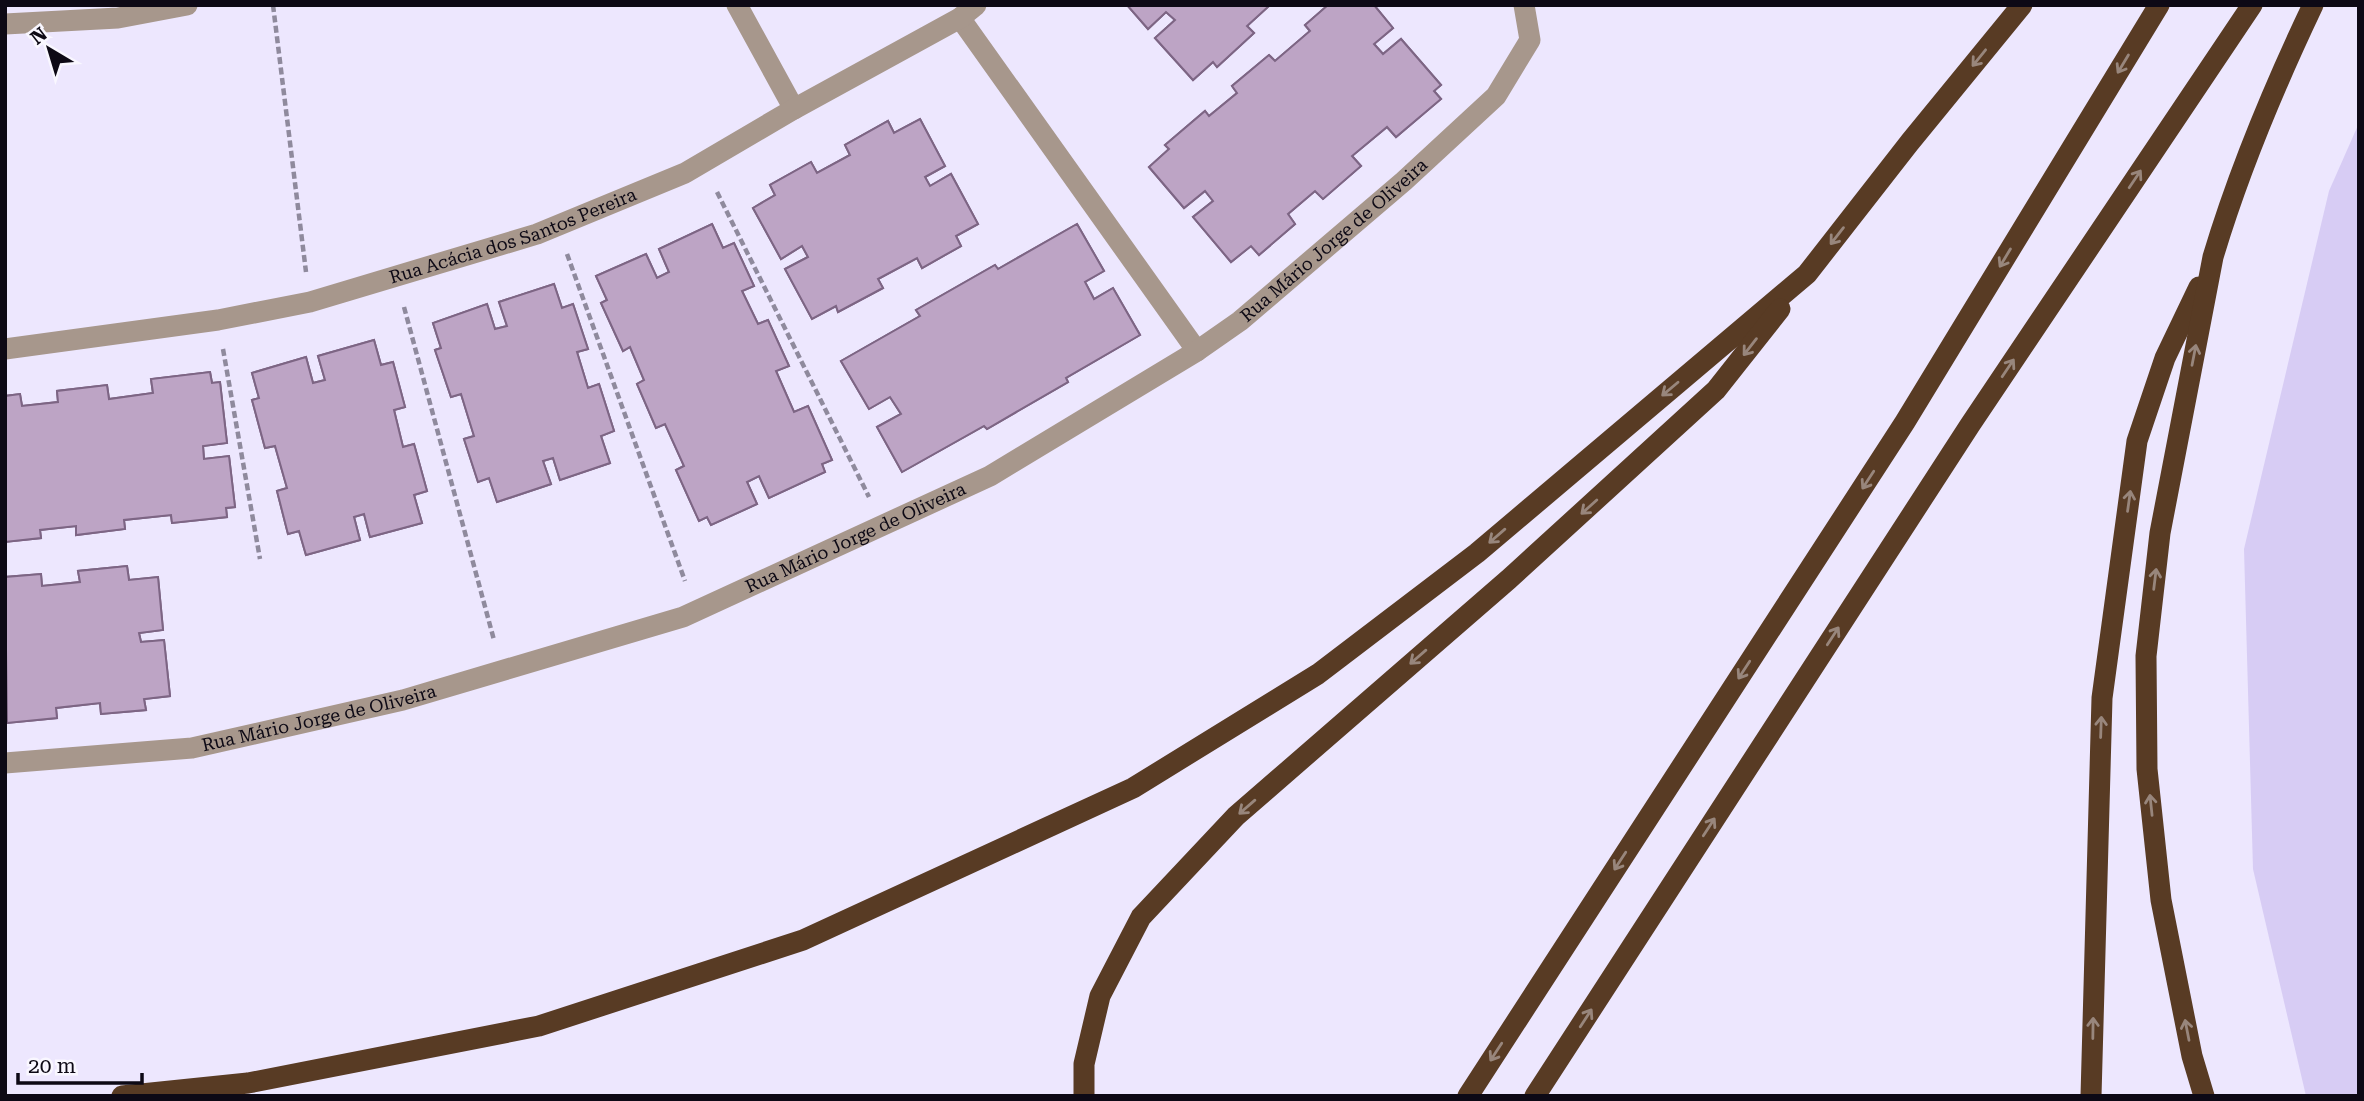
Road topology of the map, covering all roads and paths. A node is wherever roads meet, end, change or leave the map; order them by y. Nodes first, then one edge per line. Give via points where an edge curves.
1 (187, 5) edge
2 (273, 5) edge
3 (737, 5) edge
4 (1524, 5) edge
5 (2022, 5) edge
6 (2159, 5) edge
7 (2252, 5) edge
8 (2313, 5) edge
9 (968, 12) edge
10 (5, 24) edge
11 (794, 109) junction
12 (703, 163) junction
13 (557, 226) junction
14 (2213, 257) junction
15 (1807, 274) junction
16 (396, 275) junction
17 (310, 302) junction
18 (218, 320) junction
19 (5, 349) edge
20 (1197, 351) junction
21 (883, 525) junction
22 (260, 559) dead end
23 (696, 612) junction
24 (502, 670) junction
25 (5, 763) edge
26 (122, 1096) edge
27 (1084, 1096) edge
28 (1468, 1096) edge
29 (1535, 1096) edge
30 (2091, 1096) edge
31 (2204, 1096) edge

1 - 10 street via 118,18
2 - 17 path
3 - 11 street
4 - 20 street, Rua Mário Jorge de Oliveira via 1530,40 1496,96 1240,321
5 -> 15 highway
6 -> 28 highway via 1905,422
29 -> 7 highway via 1970,425
8 - 14 highway via 2270,98
9 - 11 street, Rua Acácia dos Santos Pereira
9 - 20 street
11 - 12 street, Rua Acácia dos Santos Pereira
12 - 13 street, Rua Acácia dos Santos Pereira
12 - 21 path
13 - 16 street, Rua Acácia dos Santos Pereira
13 - 23 path
30 -> 14 highway via 2102,698 2137,441 2165,358
31 -> 14 highway via 2161,900 2147,769 2146,656 2160,533
15 -> 26 highway via 1477,553 1318,674 1133,788 803,940 539,1026 248,1083
15 -> 27 highway via 1716,390 1509,579 1236,816 1141,917 1100,996 1084,1064
16 - 17 street, Rua Acácia dos Santos Pereira
16 - 24 path
17 - 18 street, Rua Acácia dos Santos Pereira
18 - 19 street, Rua Acácia dos Santos Pereira
18 - 22 path
20 - 21 street, Rua Mário Jorge de Oliveira via 990,476
21 - 23 street, Rua Mário Jorge de Oliveira
23 - 24 street, Rua Mário Jorge de Oliveira
24 - 25 street, Rua Mário Jorge de Oliveira via 403,699 192,748

